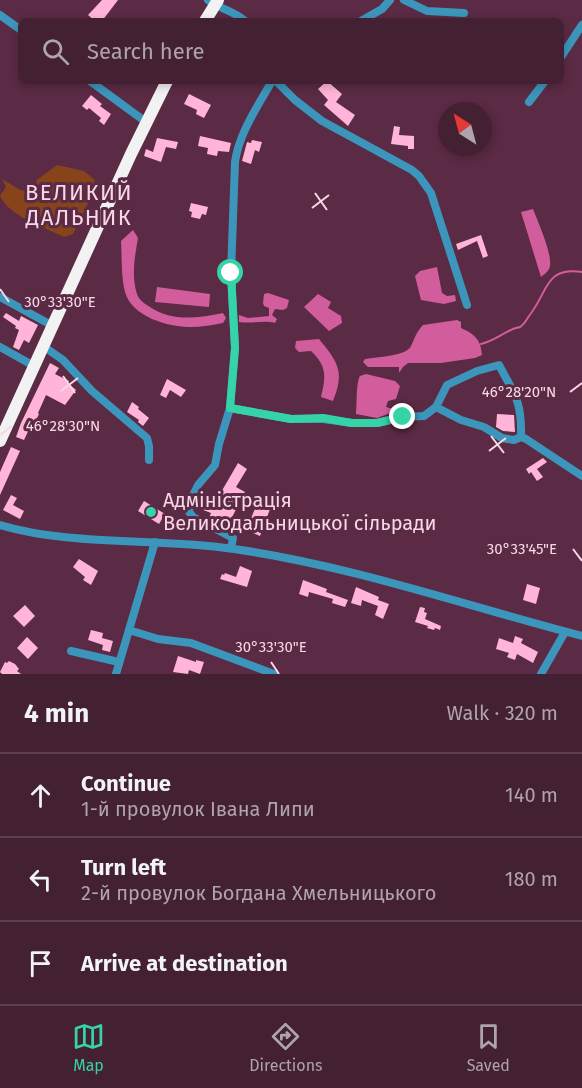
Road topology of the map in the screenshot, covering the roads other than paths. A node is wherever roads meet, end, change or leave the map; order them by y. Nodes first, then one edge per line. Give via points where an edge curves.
1 (390, 0) edge
2 (404, 0) edge
3 (214, 2) edge
4 (464, 13) dead end
5 (0, 15) edge
6 (206, 18) edge
7 (241, 18) edge
8 (366, 18) edge
9 (582, 25) edge
10 (18, 28) edge
11 (564, 52) edge
12 (94, 84) edge
13 (165, 84) edge
14 (272, 84) edge
15 (277, 84) edge
16 (543, 84) edge
17 (529, 102) dead end
18 (146, 122) junction
19 (0, 297) edge
20 (467, 305) dead end
21 (53, 326) junction
22 (43, 346) junction
23 (0, 347) edge
24 (34, 366) junction
25 (436, 407) junction
26 (230, 408) junction
27 (521, 437) junction
28 (0, 441) edge
29 (149, 460) dead end
30 (582, 476) edge
31 (0, 525) edge
32 (155, 542) junction
33 (231, 548) junction
34 (129, 630) junction
35 (565, 632) junction
36 (582, 636) edge
37 (71, 651) dead end
38 (119, 662) junction
39 (116, 674) edge
40 (274, 674) edge
41 (541, 674) edge

1 - 8 street
2 - 4 street via 427,11
3 - 6 highway
3 - 7 street
5 - 10 street
9 - 11 street
12 - 18 street
13 - 18 highway
14 - 26 street via 236,154 231,273 235,329
15 - 20 street via 322,121 419,176 431,194
16 - 17 street
18 - 21 highway
19 - 21 street
21 - 22 highway
22 - 24 highway
22 - 29 street via 147,438
23 - 24 street
24 - 28 highway
25 - 26 street via 424,416 377,423 291,419
25 - 27 street via 502,438
25 - 27 street via 447,385 477,370 499,365 521,409
26 - 33 street via 215,465 198,485 189,512 233,538
27 - 30 street
31 - 32 street via 62,537
32 - 33 street
32 - 34 street
33 - 35 street via 364,575
34 - 38 street
34 - 40 street via 191,643
35 - 36 street
35 - 41 street
37 - 38 street
38 - 39 street

